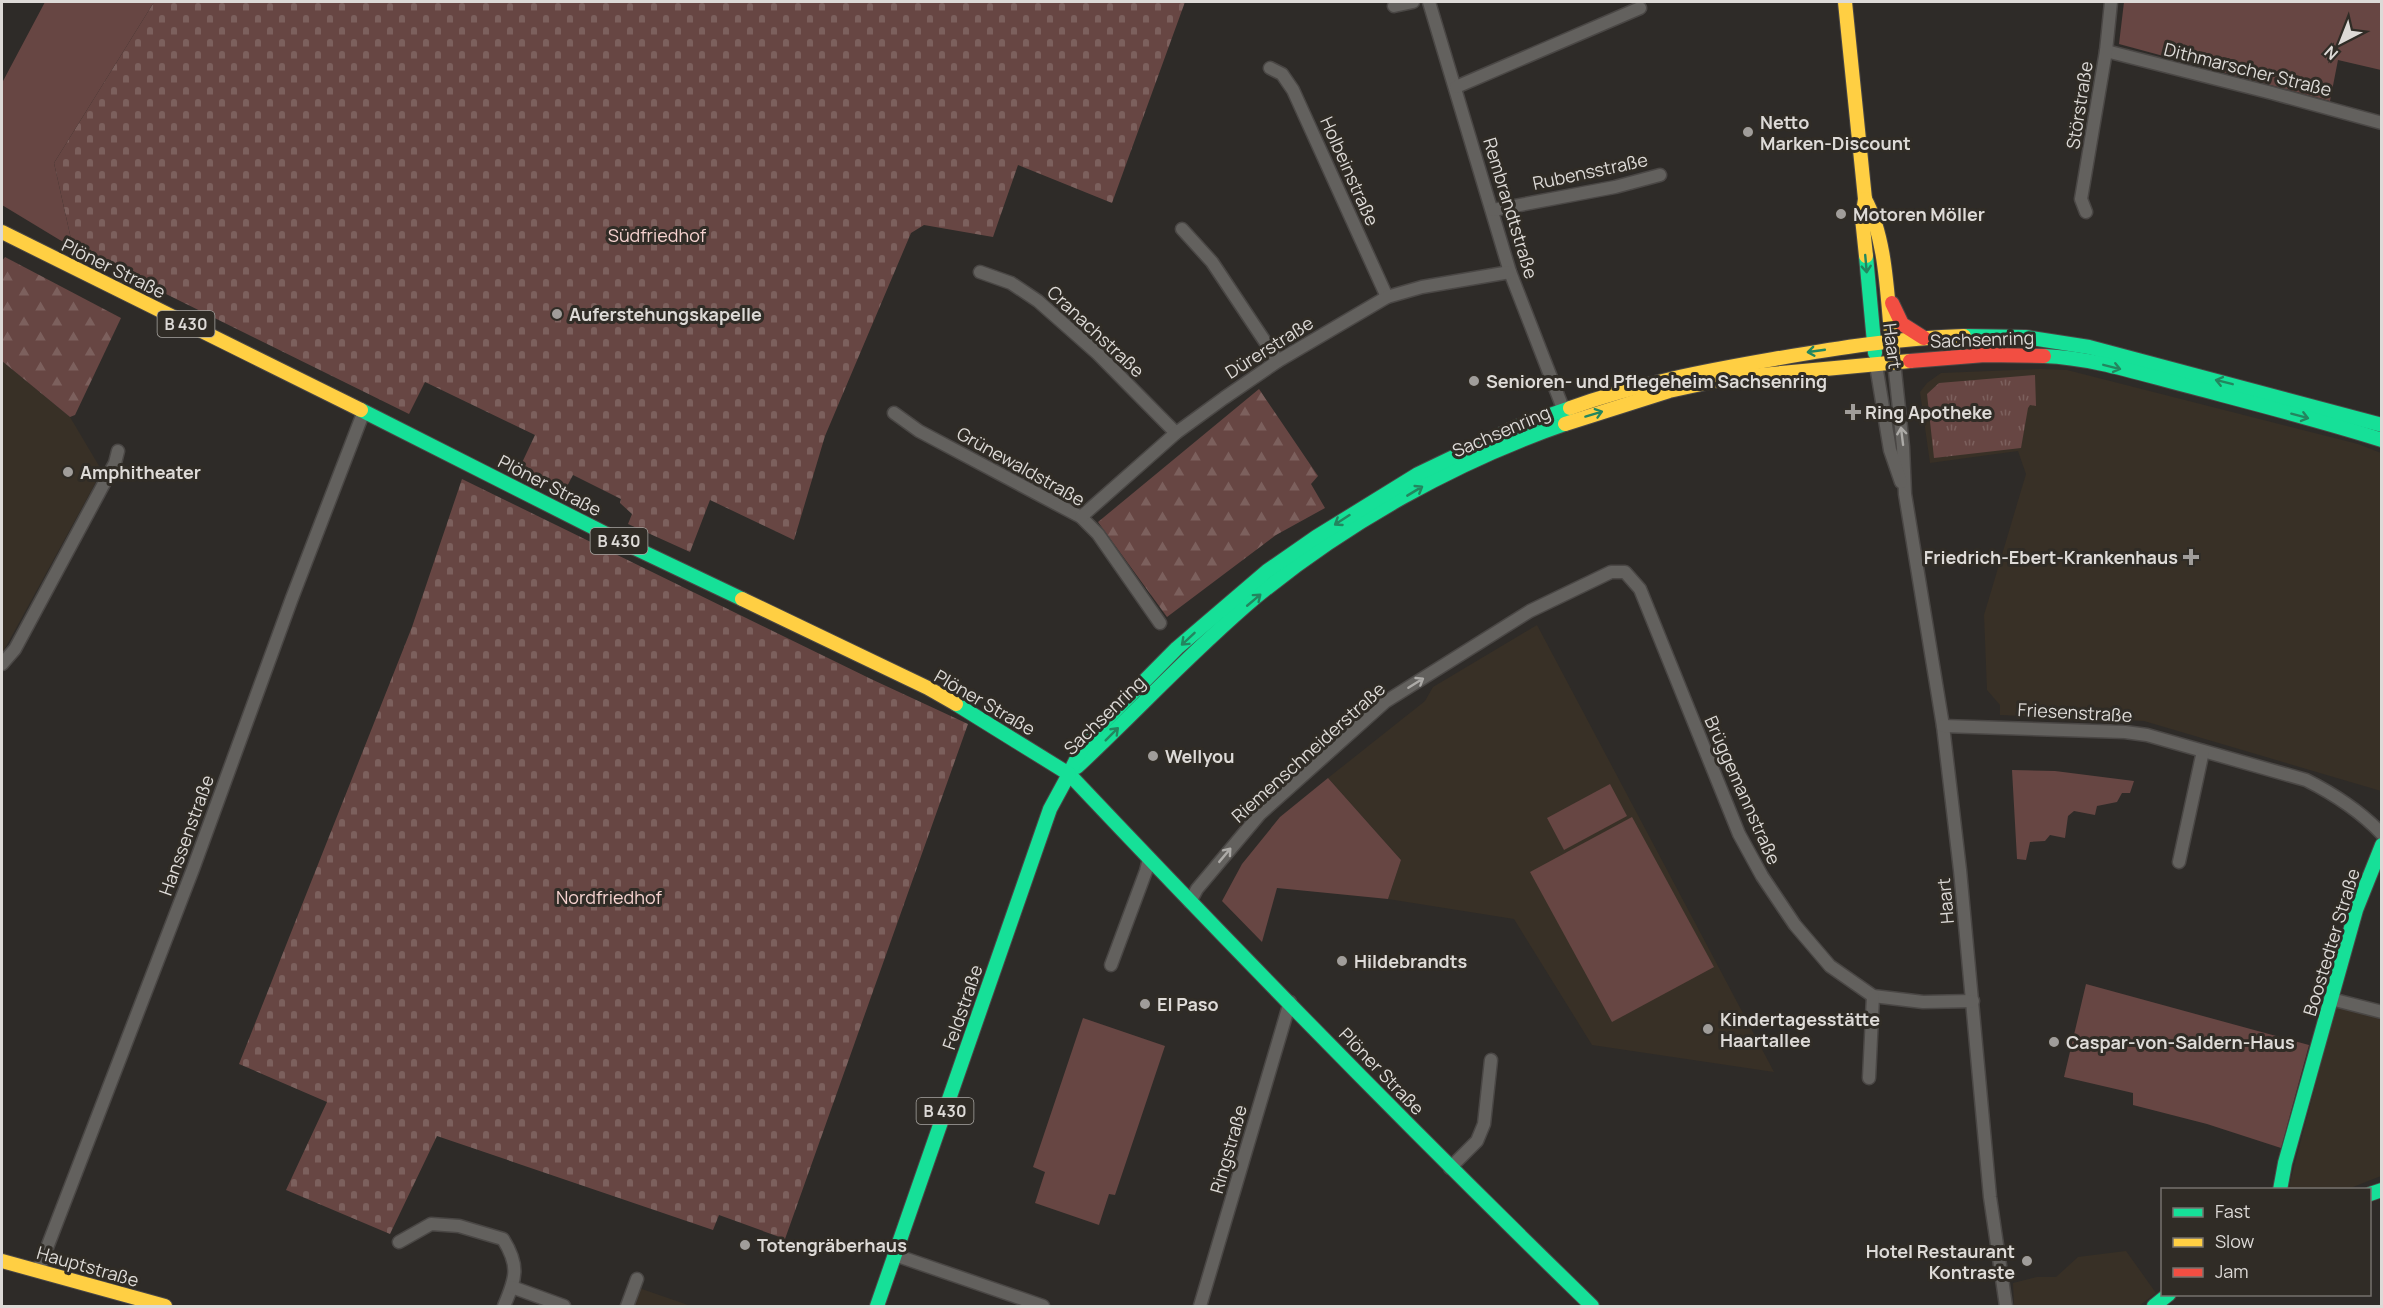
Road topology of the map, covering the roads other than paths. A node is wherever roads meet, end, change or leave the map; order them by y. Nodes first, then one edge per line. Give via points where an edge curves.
1 (1413, 2) edge
2 (1429, 2) edge
3 (1845, 2) edge
4 (2111, 2) edge
5 (1394, 6) dead end
6 (1640, 8) dead end
7 (2106, 51) junction
8 (1270, 68) dead end
9 (1456, 87) junction
10 (2382, 123) edge
11 (1660, 175) dead end
12 (1865, 199) junction
13 (1493, 210) junction
14 (2086, 212) dead end
15 (1182, 229) dead end
16 (2, 232) edge
17 (1510, 272) junction
18 (980, 273) dead end
19 (1887, 285) junction
20 (1387, 297) junction
21 (1924, 338) junction
22 (1892, 341) junction
23 (1874, 343) junction
24 (1278, 361) junction
25 (1894, 362) junction
26 (1876, 364) junction
27 (364, 411) junction
28 (894, 412) dead end
29 (1566, 416) junction
30 (2382, 424) edge
31 (1176, 433) junction
32 (2382, 440) edge
33 (118, 451) dead end
34 (1905, 494) junction
35 (1081, 517) junction
36 (1530, 611) joint
37 (1160, 623) dead end
38 (2, 664) edge
39 (1943, 726) junction
40 (2203, 751) junction
41 (1069, 774) junction
42 (2382, 834) edge
43 (2382, 845) edge
44 (1149, 859) junction
45 (2179, 862) dead end
46 (1190, 902) junction
47 (1111, 965) dead end
48 (1873, 996) junction
49 (2331, 999) junction
50 (1973, 1001) junction
51 (1290, 1002) junction
52 (2382, 1012) edge
53 (1491, 1060) dead end
54 (1869, 1078) dead end
55 (1450, 1168) junction
56 (2280, 1188) edge
57 (399, 1242) dead end
58 (896, 1255) junction
59 (2, 1261) edge
60 (38, 1271) junction
61 (637, 1279) dead end
62 (512, 1287) junction
63 (2166, 1296) edge
64 (165, 1306) edge
65 (504, 1306) edge
66 (564, 1306) edge
67 (627, 1306) edge
68 (878, 1306) edge
69 (1043, 1306) edge
70 (1200, 1306) edge
71 (1592, 1306) edge
72 (2006, 1306) edge
73 (2154, 1306) edge

1 - 5 street
2 - 9 street, Rembrandtstraße
3 - 12 main road, Haart
4 - 7 street, Störstraße
6 - 9 street
7 - 10 street, Dithmarscher Straße
7 - 14 street, Störstraße via 2081,199
8 - 20 street, Holbeinstraße via 1282,74 1293,90
9 - 13 street, Rembrandtstraße
11 - 13 street, Rubensstraße
12 - 19 main road, Haart via 1874,215
12 -> 23 main road, Haart via 1862,218
13 - 17 street, Rembrandtstraße
15 - 24 street via 1212,262
16 - 27 main road, Plöner Straße / B 430
17 - 20 street, Dürerstraße
17 - 29 street, Rembrandtstraße
18 - 31 street, Cranachstraße via 1011,283 1038,301 1098,354
19 - 21 main road via 1902,324
19 - 22 main road, Haart
20 - 24 street, Dürerstraße
21 - 22 main road, Sachsenring
30 -> 21 main road, Sachsenring via 2089,347 1989,335
22 - 23 main road, Sachsenring
22 - 25 main road, Haart
23 - 26 main road, Haart
23 -> 29 main road, Sachsenring via 1696,372 1596,398
24 - 31 street, Dürerstraße
25 - 26 main road, Sachsenring
25 -> 32 main road, Sachsenring via 2024,354 2084,360
34 -> 25 street, Haart
29 -> 26 main road, Sachsenring via 1732,378
26 - 34 street, Haart via 1890,450
27 - 41 main road, Plöner Straße / B 430 via 620,541 928,688
27 - 60 street, Hanssenstraße
28 - 35 street, Grünewaldstraße via 919,431
29 - 41 main road, Sachsenring via 1423,487 1282,576 1212,635
31 - 35 street, Dürerstraße
33 - 38 street via 15,649
34 - 39 street, Haart
35 - 37 street, Grünewaldstraße via 1098,534
46 -> 36 street, Riemenschneiderstraße via 1260,814 1385,702
36 - 48 street, Brüggemannstraße via 1611,572 1625,572 1633,579 1739,834 1762,876 1795,925 1830,966
39 - 40 street, Friesenstraße via 2125,732
39 - 50 street, Haart
40 - 42 street, Friesenstraße via 2306,780 2353,808
40 - 45 street
41 - 44 main road, Plöner Straße
41 - 58 main road, Feldstraße / B 430 via 1050,809
43 - 49 main road, Boostedter Straße via 2356,910
44 - 46 main road, Plöner Straße
44 - 47 street
46 - 51 main road, Plöner Straße
48 - 50 street, Brüggemannstraße via 1923,1002
48 - 54 street
49 - 52 street
49 - 56 main road, Boostedter Straße
50 - 72 street, Haart via 1990,1197
51 - 55 main road, Plöner Straße
51 - 70 street, Ringstraße
53 - 55 street via 1484,1124 1477,1141
55 - 71 main road, Plöner Straße
57 - 62 street via 431,1224 459,1226 502,1239 516,1270
58 - 68 main road, Feldstraße / B 430
58 - 69 street
59 - 60 main road, Hauptstraße
60 - 64 main road, Hauptstraße
61 - 67 street
62 - 65 street
62 - 66 street
63 - 73 main road

